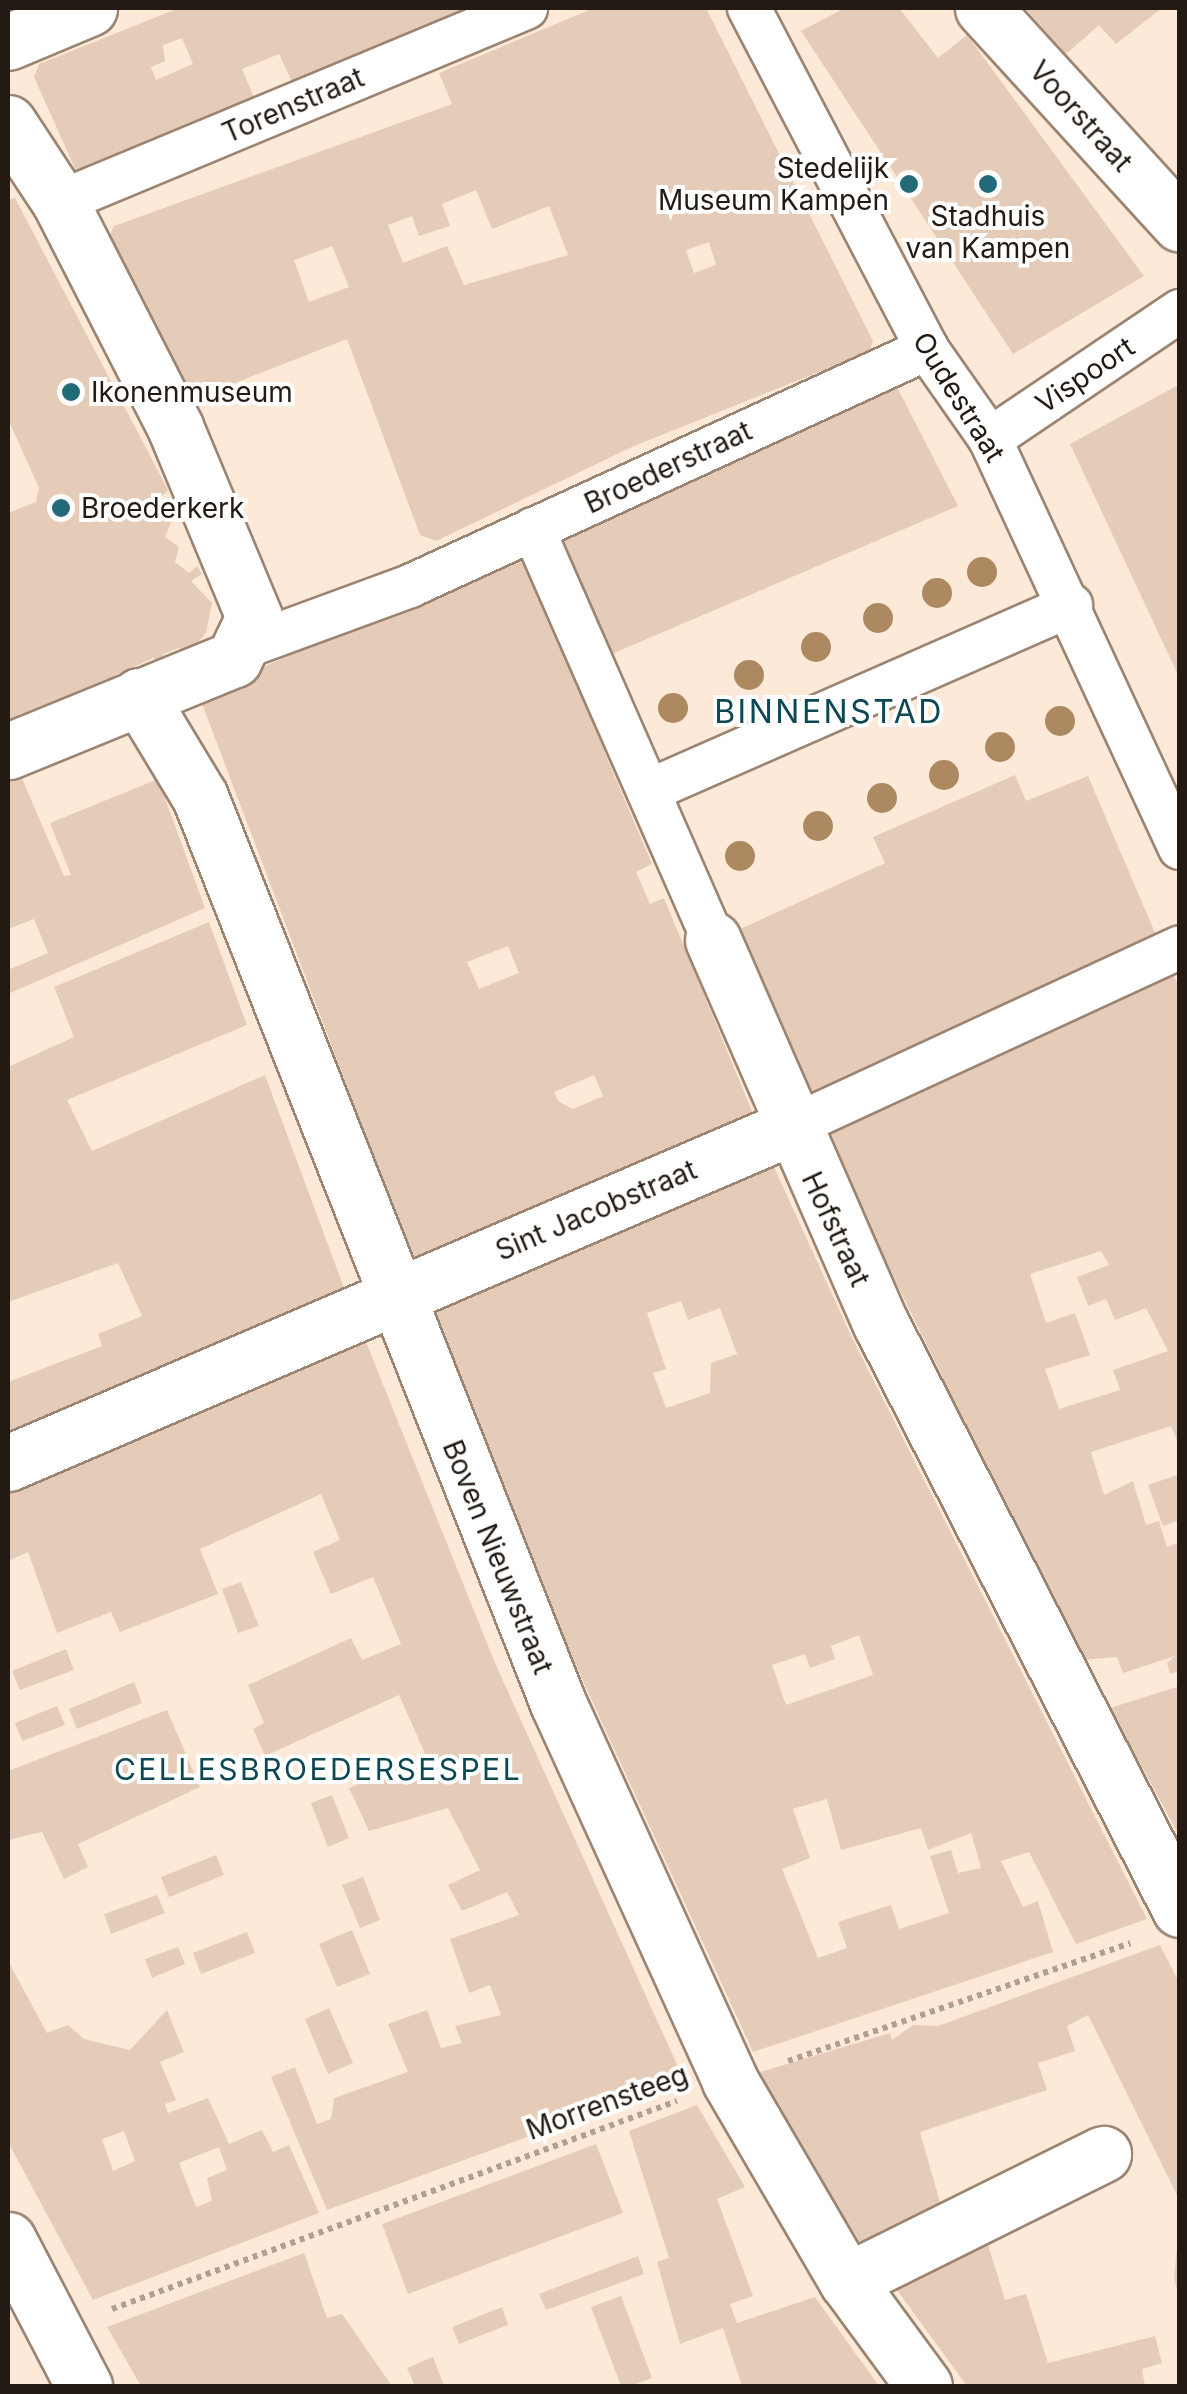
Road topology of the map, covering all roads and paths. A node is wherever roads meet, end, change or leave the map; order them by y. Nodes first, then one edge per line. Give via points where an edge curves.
1 (89, 8) edge
2 (526, 8) edge
3 (748, 8) edge
4 (983, 8) edge
5 (8, 42) edge
6 (8, 124) edge
7 (60, 202) junction
8 (1180, 224) edge
9 (1180, 311) edge
10 (926, 349) junction
11 (990, 439) junction
12 (533, 529) junction
13 (1071, 605) junction
14 (247, 646) junction
15 (138, 696) junction
16 (8, 751) edge
17 (650, 790) junction
18 (1180, 848) edge
19 (713, 940) joint
20 (1180, 947) edge
21 (789, 1128) junction
22 (391, 1299) junction
23 (8, 1462) edge
24 (1161, 1924) edge
25 (730, 2081) junction
26 (1103, 2154) dead end
27 (8, 2240) edge
28 (847, 2281) junction
29 (54, 2330) junction
30 (84, 2386) edge
31 (924, 2386) edge

1 - 5 street
2 - 7 street, Torenstraat
3 - 10 street, Oudestraat
4 - 8 street, Voorstraat
6 - 7 street
7 - 14 street via 185,423 246,596
9 - 11 street, Vispoort
10 - 11 street, Oudestraat
10 - 12 street, Broederstraat
11 - 13 street, Oudestraat
12 - 14 street, Broederstraat via 405,574
12 - 17 street, Hofstraat
13 - 17 street
13 - 18 street, Oudestraat
14 - 15 street, Broederstraat
15 - 16 street, Broederstraat
15 - 22 street, Boven Nieuwstraat via 200,796
17 - 19 street, Hofstraat
19 - 21 street, Hofstraat
20 - 21 street, Sint Jacobstraat
21 - 22 street, Sint Jacobstraat
21 - 24 street, Hofstraat
22 - 23 street, Sint Jacobstraat
22 - 25 street, Boven Nieuwstraat via 558,1703
24 - 25 path, Morrensteeg
25 - 28 street, Boven Nieuwstraat
25 - 29 path, Morrensteeg
26 - 28 street
27 - 29 street
28 - 31 street, Boven Nieuwstraat
29 - 30 street

